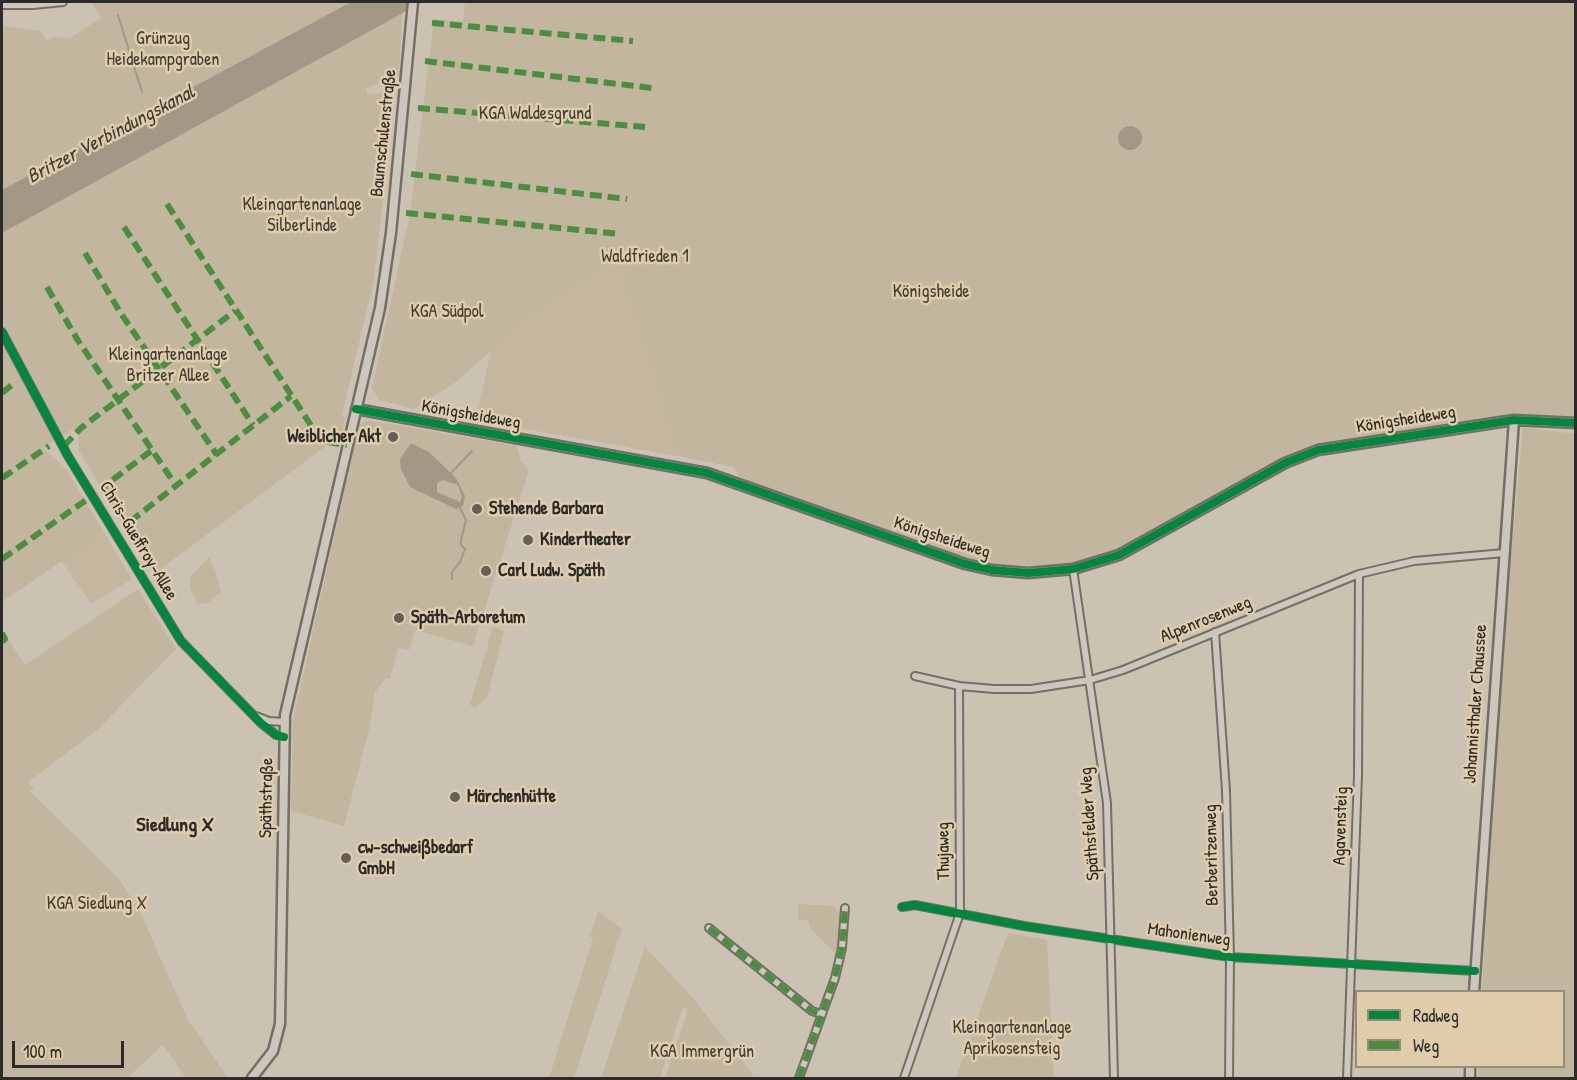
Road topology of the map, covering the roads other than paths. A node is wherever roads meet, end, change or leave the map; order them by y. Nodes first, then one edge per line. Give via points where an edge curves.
1 (63, 2) edge
2 (413, 2) edge
3 (2, 5) edge
4 (2, 332) edge
5 (356, 409) junction
6 (1514, 420) junction
7 (1575, 423) edge
8 (1504, 553) junction
9 (1073, 569) junction
10 (1359, 574) junction
11 (1215, 632) junction
12 (915, 676) dead end
13 (1089, 680) junction
14 (959, 686) junction
15 (254, 715) junction
16 (285, 722) junction
17 (284, 737) junction
18 (902, 907) dead end
19 (845, 908) dead end
20 (960, 913) junction
21 (709, 928) dead end
22 (1110, 940) junction
23 (1230, 957) junction
24 (1352, 964) junction
25 (1475, 971) junction
26 (1474, 990) edge
27 (821, 1014) junction
28 (252, 1078) edge
29 (800, 1078) edge
30 (904, 1078) edge
31 (1114, 1078) edge
32 (1229, 1078) edge
33 (1347, 1078) edge

1 - 3 street
2 - 5 street, Baumschulenstraße via 384,285
4 - 15 street, Chris-Gueffroy-Allee via 68,456 181,641
5 - 9 street, Königsheideweg via 707,473 979,567 1028,573
5 - 16 street, Späthstraße
6 - 7 street, Königsheideweg
6 - 8 street, Johannisthaler Chaussee
6 - 9 street, Königsheideweg via 1348,444 1302,455 1144,544
8 - 10 street, Alpenrosenweg via 1414,561
8 - 25 street, Johannisthaler Chaussee
9 - 13 street, Späthsfelder Weg
10 - 11 street, Alpenrosenweg
10 - 24 street, Agavensteig
11 - 13 street, Alpenrosenweg
11 - 23 street, Berberitzenweg via 1226,791
12 - 14 street, Alpenrosenweg
13 - 14 street, Alpenrosenweg via 1031,689
13 - 22 street, Späthsfelder Weg via 1107,803
14 - 20 street, Thujaweg
15 - 16 street
15 - 17 street, Chris-Gueffroy-Allee via 276,735
16 - 17 street, Späthstraße
17 - 28 street, Späthstraße via 280,1030 273,1051
18 - 20 street, Mahonienweg via 915,905
19 - 27 street via 842,948
20 - 22 street, Mahonienweg
20 - 30 street, Thujaweg
21 - 27 street via 812,1011
22 - 23 street, Mahonienweg
22 - 31 street, Späthsfelder Weg
23 - 24 street, Mahonienweg
23 - 32 street, Berberitzenweg
24 - 25 street, Mahonienweg
24 - 33 street, Agavensteig
25 - 26 street, Johannisthaler Chaussee
27 - 29 street

